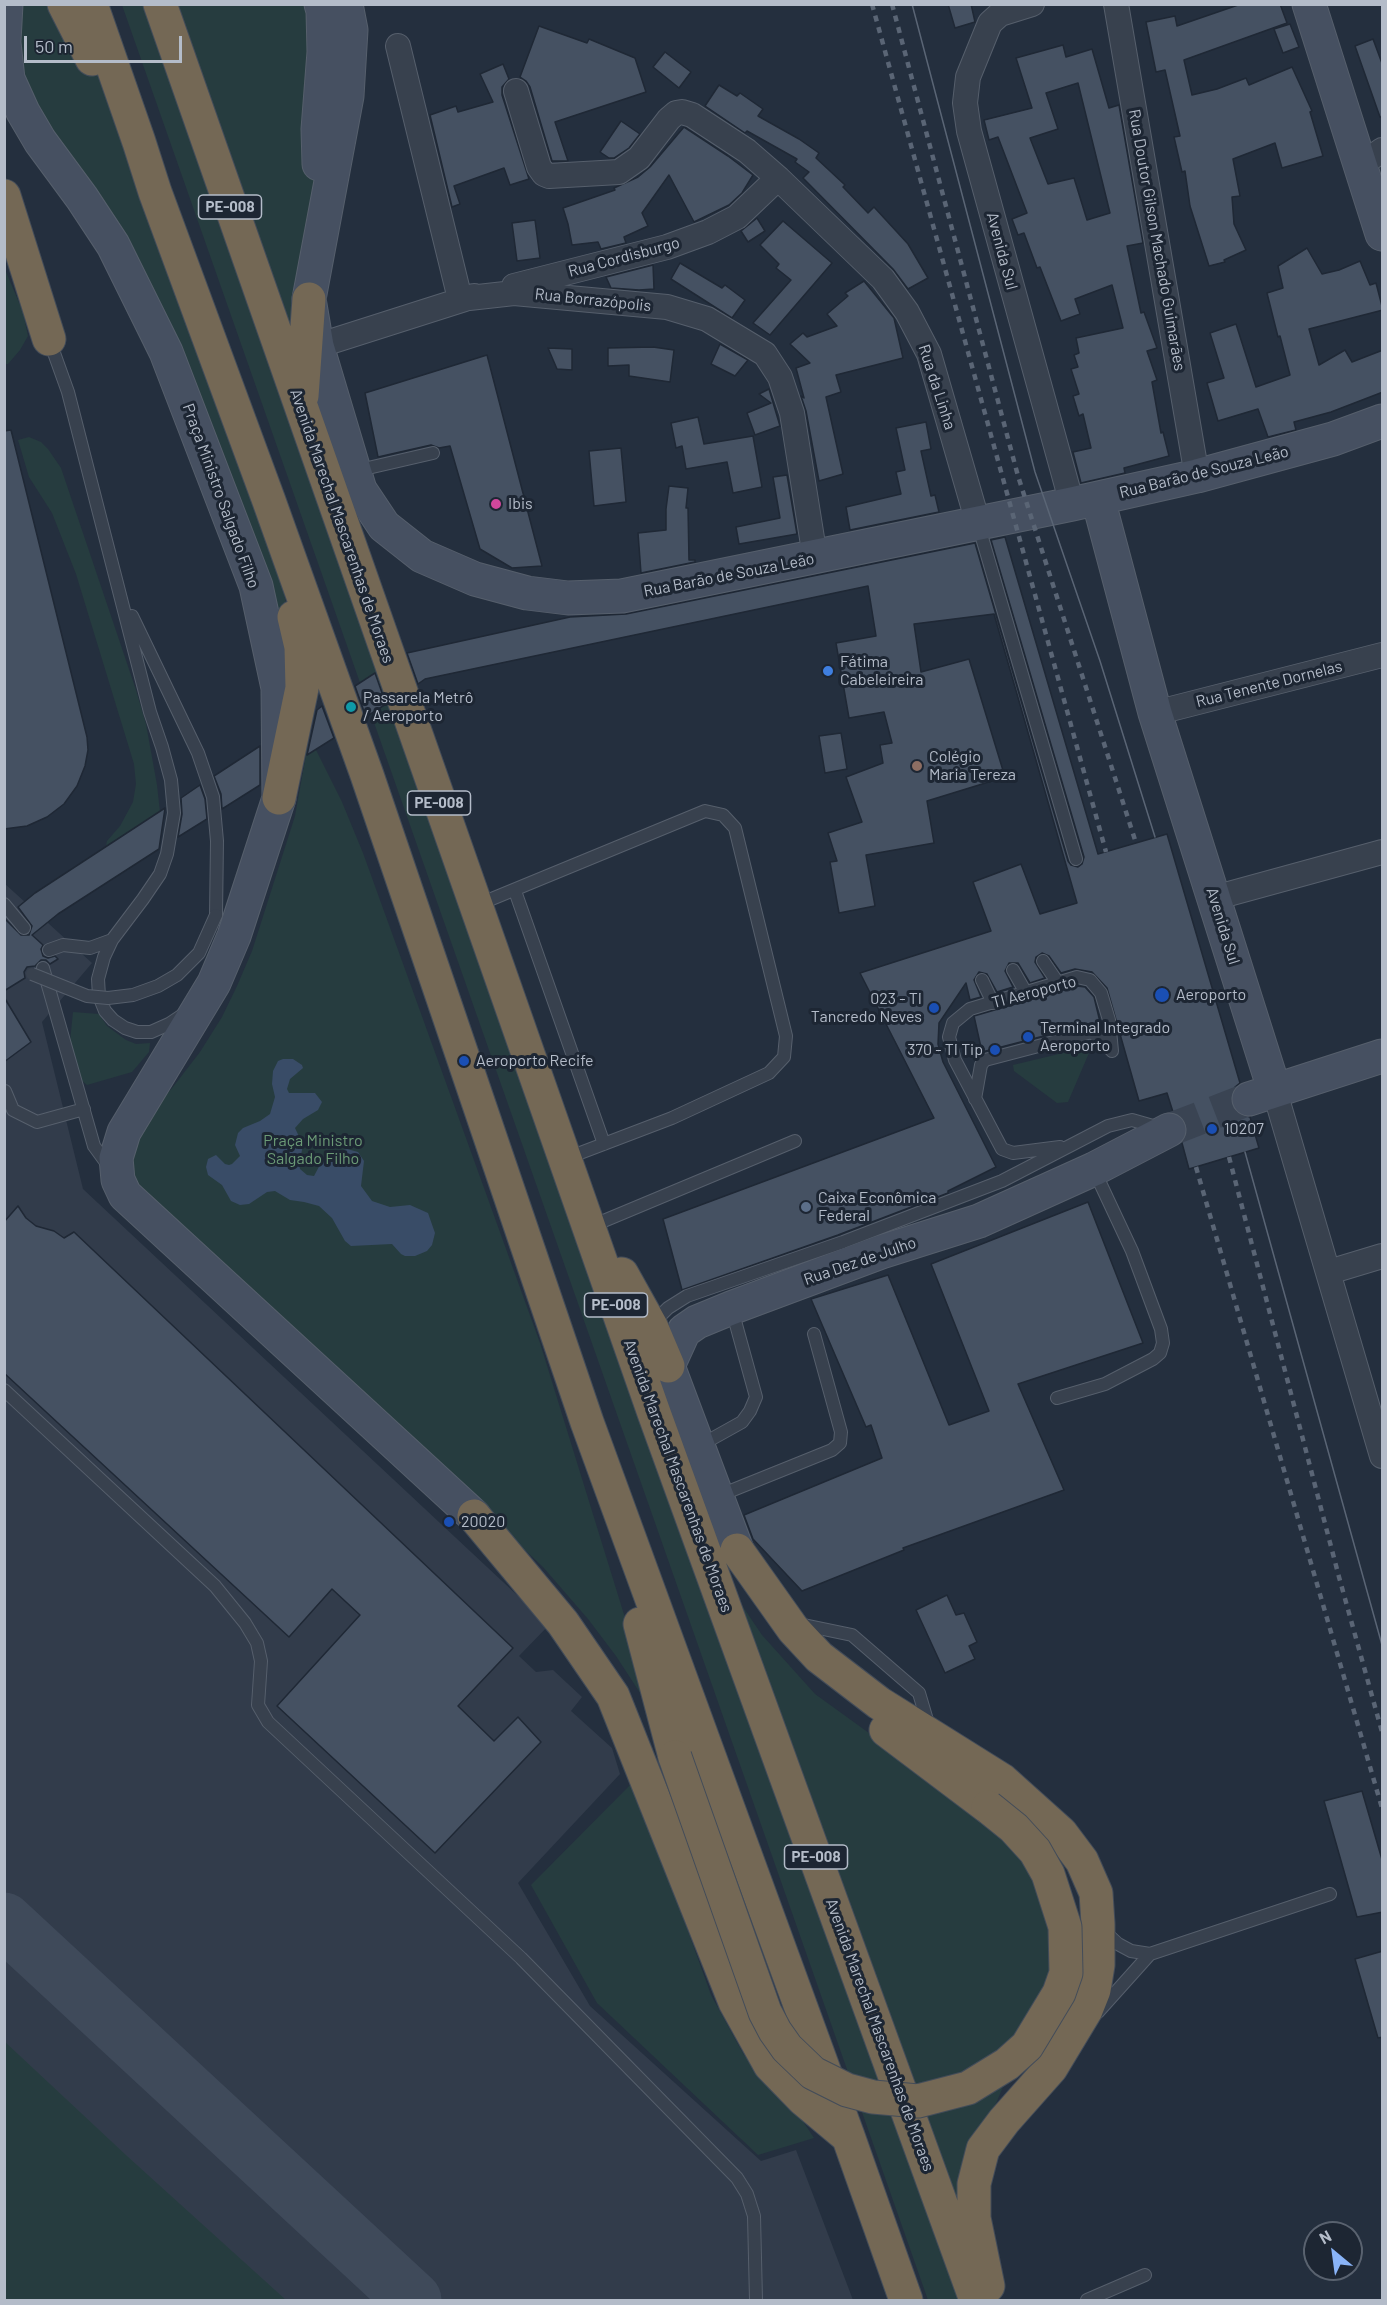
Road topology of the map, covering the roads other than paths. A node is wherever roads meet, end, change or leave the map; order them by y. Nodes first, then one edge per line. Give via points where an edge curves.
1 (6, 4) edge
2 (64, 4) edge
3 (91, 4) edge
4 (160, 4) edge
5 (321, 4) edge
6 (346, 4) edge
7 (1116, 4) edge
8 (1309, 4) edge
9 (1022, 7) edge
10 (4, 42) edge
11 (398, 46) dead end
12 (516, 91) dead end
13 (139, 142) junction
14 (1372, 158) edge
15 (778, 178) junction
16 (4, 196) edge
17 (321, 234) junction
18 (1383, 234) edge
19 (14, 272) dead end
20 (309, 299) junction
21 (460, 299) junction
22 (49, 339) junction
23 (317, 346) junction
24 (301, 410) junction
25 (1383, 421) edge
26 (433, 453) dead end
27 (354, 471) junction
28 (1197, 476) junction
29 (269, 501) junction
30 (1085, 502) junction
31 (978, 523) junction
32 (815, 557) junction
33 (122, 597) junction
34 (1383, 655) edge
35 (1155, 713) junction
36 (279, 798) junction
37 (1383, 852) edge
38 (1076, 859) dead end
39 (515, 891) junction
40 (1214, 898) junction
41 (4, 904) edge
42 (475, 906) junction
43 (24, 928) dead end
44 (112, 940) junction
45 (49, 950) dead end
46 (1043, 961) dead end
47 (43, 968) dead end
48 (1013, 970) dead end
49 (32, 974) dead end
50 (982, 980) dead end
51 (214, 983) junction
52 (1058, 983) junction
53 (1026, 993) junction
54 (993, 1003) junction
55 (1383, 1056) edge
56 (5, 1091) edge
57 (1261, 1094) junction
58 (975, 1099) junction
59 (84, 1108) junction
60 (1169, 1130) joint
61 (795, 1141) dead end
62 (604, 1144) junction
63 (1067, 1146) junction
64 (566, 1159) junction
65 (1094, 1169) junction
66 (118, 1180) junction
67 (578, 1197) junction
68 (894, 1222) junction
69 (594, 1225) junction
70 (943, 1233) junction
71 (1383, 1256) edge
72 (1329, 1272) junction
73 (731, 1308) junction
74 (651, 1326) junction
75 (814, 1334) dead end
76 (668, 1366) junction
77 (4, 1390) edge
78 (1058, 1398) dead end
79 (587, 1422) junction
80 (698, 1446) junction
81 (1381, 1447) edge
82 (717, 1496) junction
83 (474, 1516) junction
84 (737, 1550) junction
85 (674, 1754) junction
86 (1329, 1894) dead end
87 (1098, 1924) junction
88 (1150, 1954) junction
89 (1051, 2068) junction
90 (848, 2136) junction
91 (1145, 2276) dead end
92 (756, 2301) edge
93 (906, 2301) edge
94 (976, 2301) edge
95 (991, 2301) edge
96 (1087, 2301) edge

1 - 10 street, Praça Ministro Salgado Filho
2 - 13 highway
3 - 13 highway
4 - 24 highway, Avenida Marechal Mascarenhas de Moraes / PE-008
5 - 17 street
6 - 17 street via 351,30 347,96
7 - 28 street, Rua Doutor Gilson Machado Guimarães
8 - 14 street
9 - 30 street, Avenida Sul via 1000,14 990,23 968,77 965,104 969,131
10 - 36 street, Praça Ministro Salgado Filho via 8,79 23,112 113,245 166,352 256,586 278,688
11 - 21 street
12 - 15 street, Rua da Linha via 539,167 549,176 619,172 639,158 669,119 682,112 747,151
13 - 29 highway via 181,267
14 - 18 street
15 - 21 street, Rua Cordisburgo via 737,217 708,232 667,247
15 - 31 street, Rua da Linha via 883,279 907,312 929,354
16 - 22 highway
17 - 20 street, Rua Barão de Souza Leão
19 - 22 lane, Praça Ministro Salgado Filho
20 - 23 street, Rua Barão de Souza Leão
20 - 24 highway
21 - 23 street, Rua Cordisburgo
21 - 32 street, Rua Borrazópolis via 514,293 667,307 707,319 765,354 780,377 792,413
22 - 33 lane, Praça Ministro Salgado Filho via 68,392
23 - 27 street, Rua Barão de Souza Leão
24 - 42 highway, Avenida Marechal Mascarenhas de Moraes / PE-008
25 - 28 street, Rua Barão de Souza Leão via 1333,439
26 - 27 lane
27 - 32 street, Rua Barão de Souza Leão via 360,490 384,526 422,556 475,579 527,593 568,598 622,596
28 - 30 street, Rua Barão de Souza Leão
29 - 36 highway via 301,647 302,688
29 - 79 highway via 375,798
30 - 31 street, Rua Barão de Souza Leão
30 - 35 street, Avenida Sul
31 - 32 street, Rua Barão de Souza Leão
31 - 38 lane, Rua da Linha
33 - 44 lane, Praça Ministro Salgado Filho via 171,780 174,813 160,874
33 - 49 lane, Praça Ministro Salgado Filho, bridge via 193,743 213,797 216,915 199,953 177,975 133,995 87,996
34 - 35 street, Rua Tenente Dornelas
35 - 40 street, Avenida Sul
36 - 51 street, Praça Ministro Salgado Filho via 234,936
37 - 40 street
39 - 42 lane
39 - 62 lane
39 - 62 lane via 705,811 723,815 735,828 786,1036 784,1057 769,1073
40 - 57 street, Avenida Sul
41 - 43 lane
42 - 64 highway, Avenida Marechal Mascarenhas de Moraes / PE-008
44 - 45 lane via 90,948 63,945
44 - 51 lane, Praça Ministro Salgado Filho via 98,979 99,996 105,1011 125,1028 151,1032 169,1024 189,1011
46 - 52 lane
47 - 59 lane
48 - 53 lane
50 - 54 lane
51 - 66 street, Praça Ministro Salgado Filho via 123,1132 116,1158
52 - 53 lane, TI Aeroporto
52 - 58 lane, TI Aeroporto via 1077,977 1090,980 1101,993 1112,1051 1092,1032 985,1060
53 - 54 lane, TI Aeroporto
54 - 58 lane, TI Aeroporto via 958,1017 950,1031 955,1060
55 - 57 street
56 - 59 lane via 13,1110 37,1122
57 - 72 street, Avenida Sul
58 - 63 lane, TI Aeroporto via 1002,1149 1012,1153
59 - 66 lane via 94,1146
60 - 63 lane via 1131,1120 1108,1126
60 - 65 street, Rua Dez de Julho
61 - 69 lane
62 - 64 lane
63 - 68 lane via 1002,1181
64 - 67 highway, Avenida Marechal Mascarenhas de Moraes / PE-008
65 - 70 street, Rua Dez de Julho
65 - 78 lane via 1132,1251 1163,1343 1153,1359 1105,1384
66 - 83 street via 125,1196
67 - 69 highway
67 - 94 highway, Avenida Marechal Mascarenhas de Moraes / PE-008
68 - 70 lane
68 - 74 lane via 687,1296
69 - 74 highway
70 - 73 street, Rua Dez de Julho
71 - 72 street
72 - 81 street, Avenida Sul
73 - 76 street, Rua Dez de Julho via 684,1331
73 - 80 lane via 756,1397 742,1422
74 - 76 highway
75 - 82 lane via 841,1432 840,1443
76 - 80 street
77 - 92 lane via 215,1586 239,1616 257,1643 261,1660 258,1705 268,1722 520,1958 737,2178 754,2216
79 - 85 highway
79 - 90 highway
80 - 82 street
82 - 84 street
83 - 85 highway via 555,1588 609,1650
83 - 90 highway via 563,1623 613,1696 735,2002 770,2065
84 - 85 highway, bridge via 765,1623 812,1674 988,1807 1035,1851 1048,1874 1065,1927 1066,1973 1059,1993 1028,2046 968,2088 918,2101 873,2097 813,2073 787,2048 765,2012
84 - 87 highway via 819,1658 879,1703 1002,1780 1061,1833 1082,1861 1096,1893
86 - 88 lane
87 - 88 lane via 1118,1944
87 - 89 highway via 1094,1990
88 - 89 lane
89 - 95 highway via 983,2149 974,2184 974,2218
90 - 93 highway
91 - 96 lane

